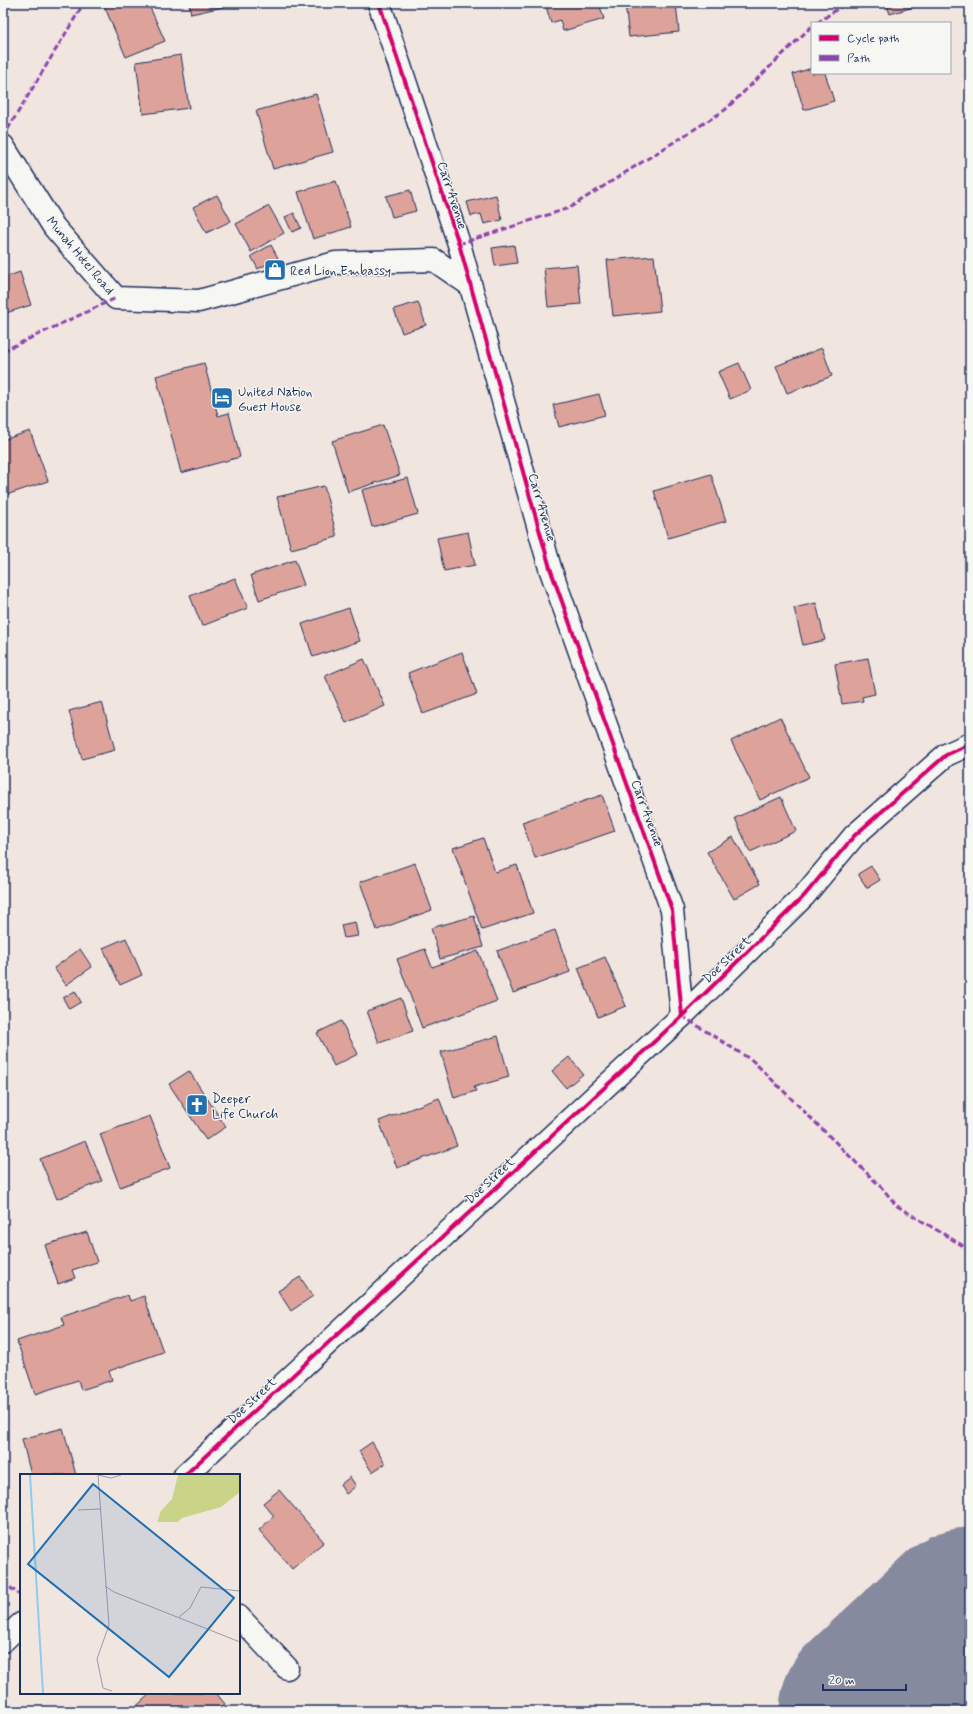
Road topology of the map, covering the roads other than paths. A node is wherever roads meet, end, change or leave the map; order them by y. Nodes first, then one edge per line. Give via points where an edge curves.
1 (380, 3) edge
2 (3, 146) edge
3 (470, 285) junction
4 (970, 744) edge
5 (682, 1016) junction
6 (186, 1474) edge
7 (240, 1618) edge
8 (20, 1625) edge
9 (3, 1641) edge
10 (287, 1668) dead end

1 - 3 street, Carr Avenue
2 - 3 street, Munah Hotel Road via 54,227 116,298 199,301 335,263 434,260
3 - 5 street, Carr Avenue via 550,568 672,910
4 - 5 street, Doe Street via 946,755 854,836 804,896
5 - 6 street, Doe Street
7 - 10 street
8 - 9 street

